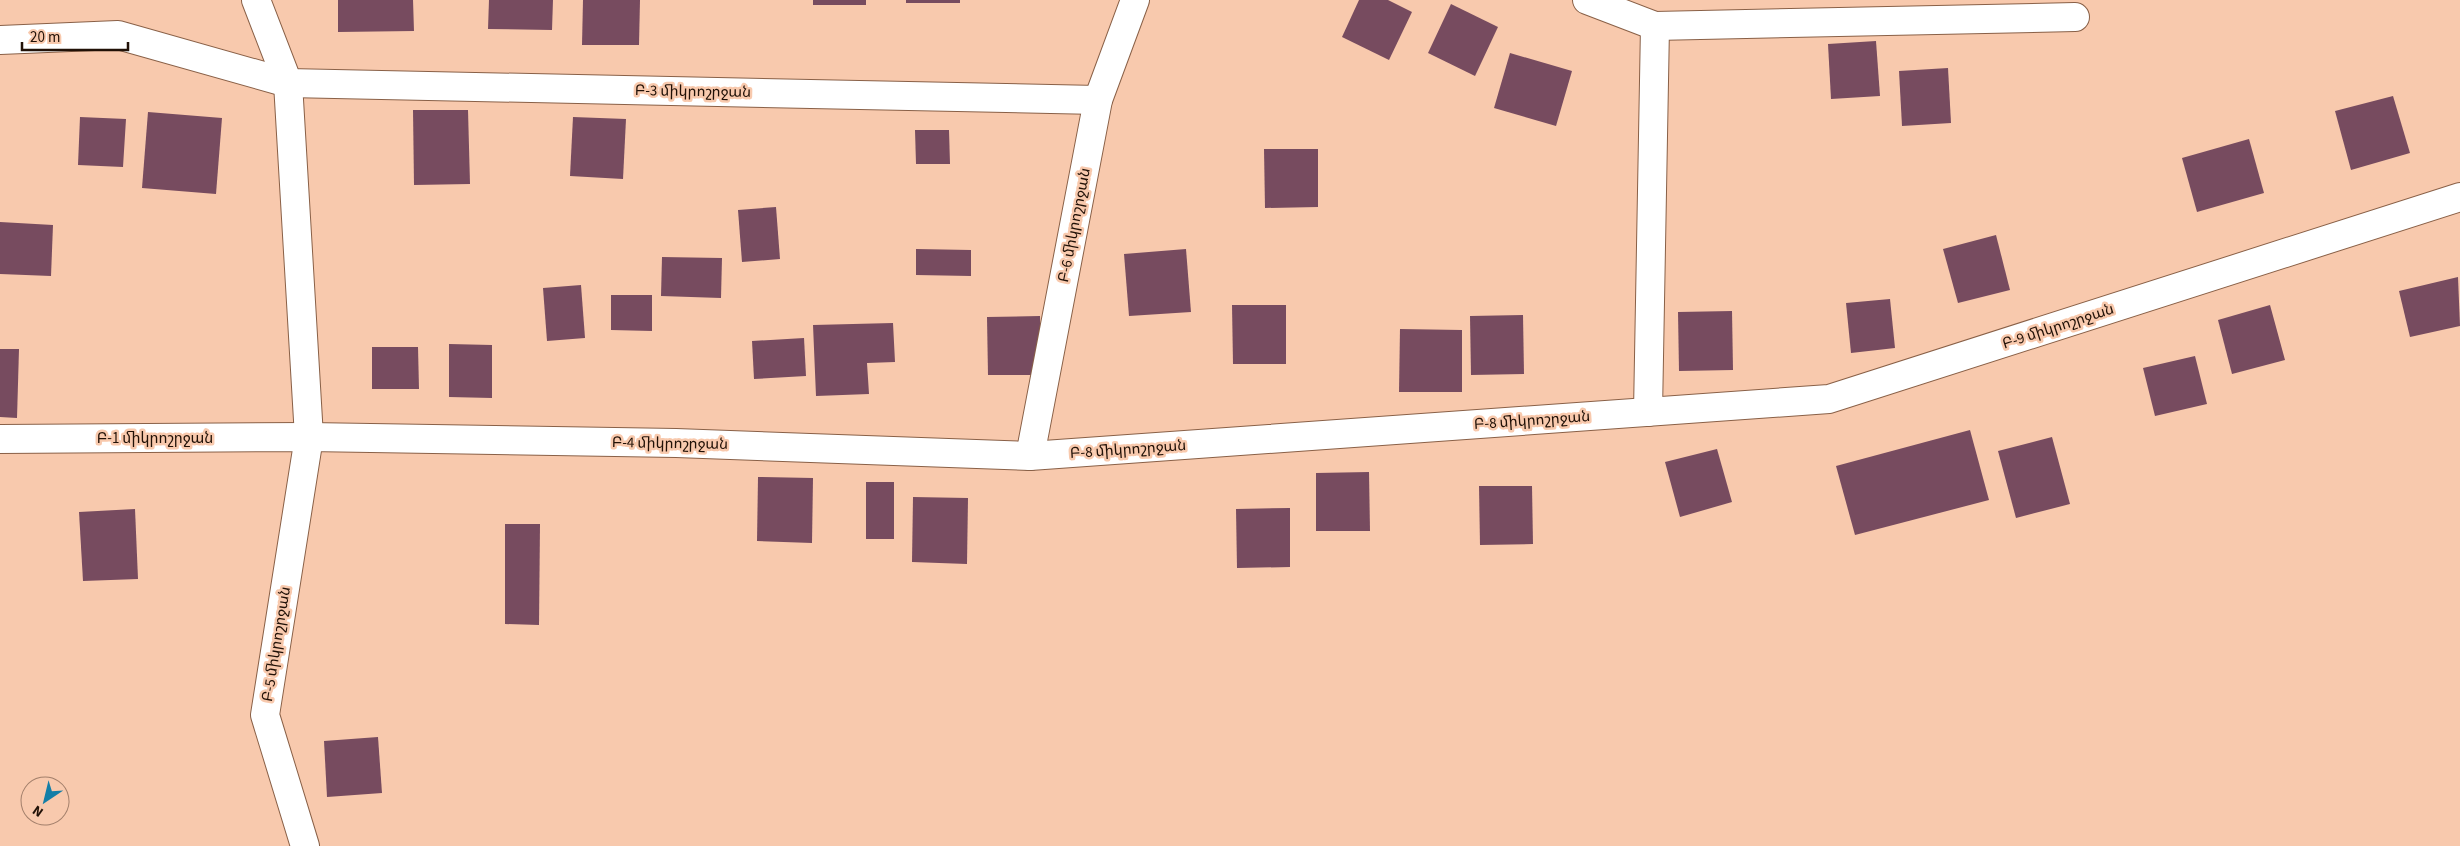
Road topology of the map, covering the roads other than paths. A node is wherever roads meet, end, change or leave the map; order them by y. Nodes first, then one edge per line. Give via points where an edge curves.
1 (256, 0) edge
2 (1135, 0) edge
3 (1587, 0) edge
4 (2075, 17) dead end
5 (1655, 26) junction
6 (0, 40) edge
7 (288, 83) junction
8 (1098, 100) junction
9 (2460, 197) edge
10 (1648, 412) junction
11 (309, 437) junction
12 (0, 439) edge
13 (1030, 456) junction
14 (306, 846) edge

1 - 7 street, Բ-5 միկրոշրջան
2 - 8 street, Բ-6 միկրոշրջան
3 - 5 street
4 - 5 street
5 - 10 street
6 - 7 street, Բ-3 միկրոշրջան via 118,35
7 - 8 street, Բ-3 միկրոշրջան
7 - 11 street, Բ-5 միկրոշրջան
8 - 13 street, Բ-6 միկրոշրջան
9 - 10 street, Բ-9 միկրոշրջան via 1829,399
10 - 13 street, Բ-8 միկրոշրջան
11 - 12 street, Բ-1 միկրոշրջան
11 - 13 street, Բ-4 միկրոշրջան via 676,443
11 - 14 street, Բ-5 միկրոշրջան via 265,715

